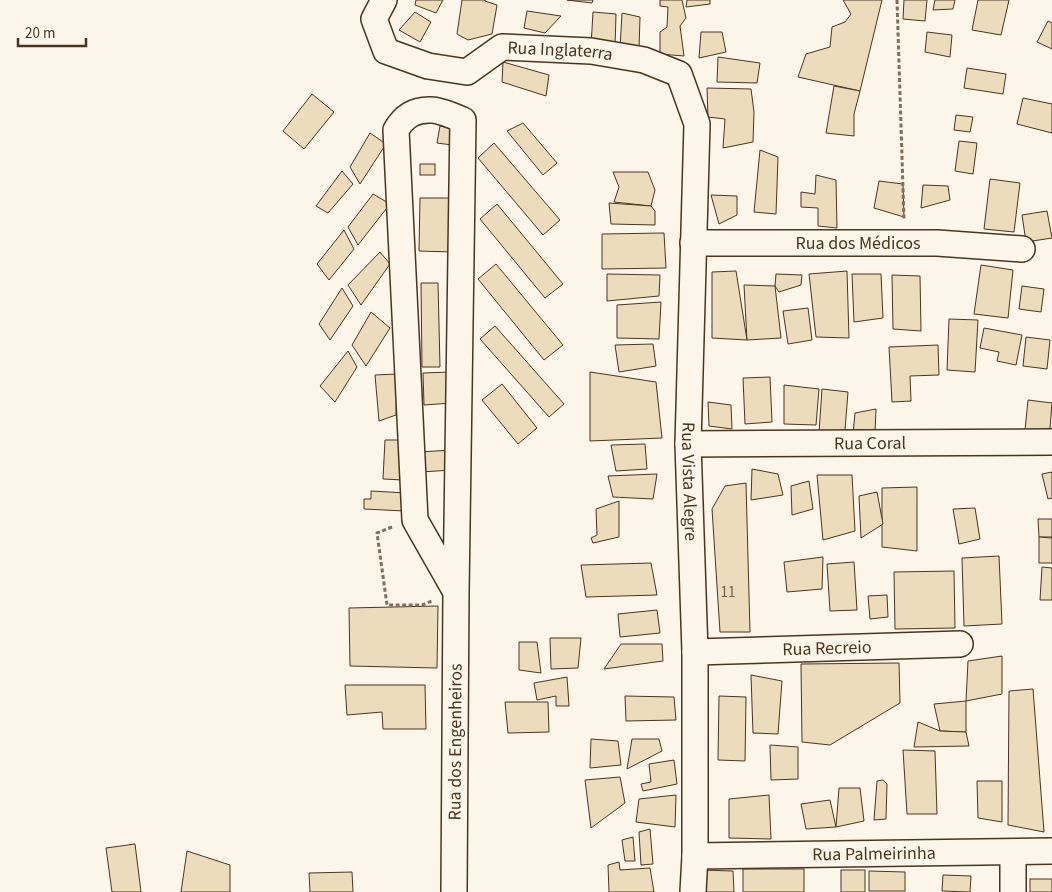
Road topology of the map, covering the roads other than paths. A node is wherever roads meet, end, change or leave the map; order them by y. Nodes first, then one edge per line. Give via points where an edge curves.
1 (384, 0) edge
2 (680, 74) joint
3 (693, 243) junction
4 (1022, 249) dead end
5 (1052, 442) edge
6 (688, 444) junction
7 (456, 592) junction
8 (960, 644) dead end
9 (695, 652) junction
10 (1052, 851) edge
11 (1013, 852) junction
12 (695, 856) junction
13 (454, 892) edge
14 (693, 892) edge
15 (1014, 892) edge

1 - 2 street, Rua Inglaterra via 374,19 386,51 428,66 467,72 502,48 519,48 591,51 644,60
2 - 3 street, Rua Vista Alegre via 697,124
3 - 4 street, Rua dos Médicos via 937,243
3 - 6 street, Rua Vista Alegre
5 - 6 street, Rua Coral
6 - 9 street, Rua Vista Alegre
7 - 7 street, Rua dos Engenheiros via 463,120 434,110 410,115 396,130 414,520
7 - 13 street, Rua dos Engenheiros
8 - 9 street, Rua Recreio
9 - 12 street, Rua Vista Alegre
10 - 11 street, Rua Palmeirinha
11 - 12 street, Rua Palmeirinha
11 - 15 street
12 - 14 street, Rua Vista Alegre

